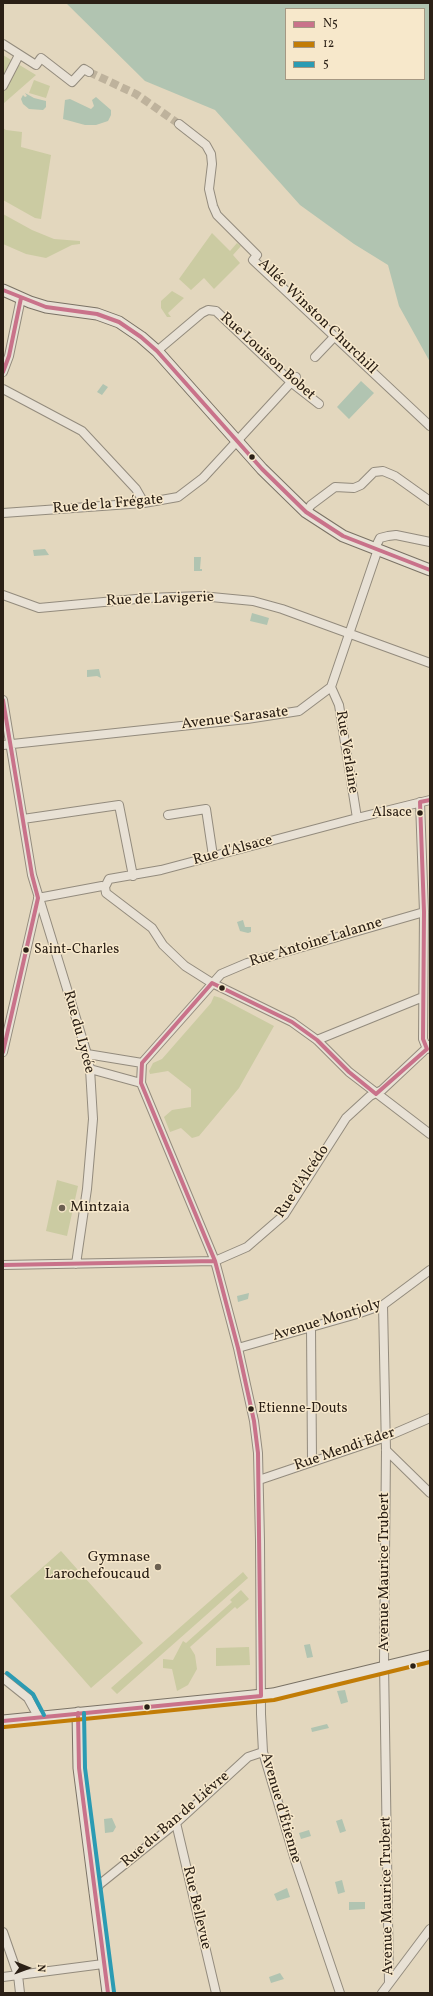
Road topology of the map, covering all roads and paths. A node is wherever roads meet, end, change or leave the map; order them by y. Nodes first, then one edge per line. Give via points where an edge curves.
1 (3, 44) edge
2 (19, 55) junction
3 (89, 72) dead end
4 (3, 86) edge
5 (179, 124) tunnel mouth
6 (3, 290) edge
7 (22, 298) junction
8 (335, 336) junction
9 (157, 351) junction
10 (315, 357) dead end
11 (3, 372) edge
12 (294, 380) junction
13 (3, 389) edge
14 (319, 404) dead end
15 (430, 426) edge
16 (237, 441) junction
17 (430, 501) edge
18 (144, 503) junction
19 (306, 512) junction
20 (3, 513) edge
21 (430, 542) edge
22 (376, 549) junction
23 (430, 570) edge
24 (3, 595) edge
25 (349, 634) junction
26 (430, 663) edge
27 (331, 687) junction
28 (3, 700) edge
29 (6, 744) edge
30 (430, 800) edge
31 (420, 802) junction
32 (168, 815) dead end
33 (357, 818) junction
34 (23, 819) junction
35 (213, 856) junction
36 (133, 876) junction
37 (105, 887) junction
38 (38, 898) junction
39 (424, 912) junction
40 (212, 983) junction
41 (423, 997) junction
42 (317, 1040) junction
43 (428, 1047) edge
44 (3, 1052) edge
45 (87, 1054) junction
46 (142, 1063) junction
47 (90, 1069) junction
48 (141, 1083) junction
49 (376, 1094) junction
50 (430, 1134) edge
51 (214, 1261) junction
52 (76, 1264) junction
53 (3, 1265) edge
54 (430, 1270) edge
55 (383, 1305) junction
56 (311, 1327) junction
57 (238, 1348) junction
58 (430, 1418) edge
59 (386, 1437) junction
60 (386, 1450) junction
61 (312, 1462) junction
62 (258, 1480) junction
63 (430, 1493) edge
64 (430, 1656) edge
65 (384, 1667) junction
66 (3, 1678) edge
67 (261, 1696) junction
68 (78, 1713) junction
69 (39, 1718) junction
70 (3, 1721) edge
71 (263, 1752) junction
72 (176, 1823) junction
73 (94, 1893) junction
74 (430, 1929) edge
75 (3, 1932) edge
76 (103, 1964) junction
77 (18, 1975) junction
78 (3, 1977) edge
79 (389, 1983) junction
80 (20, 1993) edge
81 (108, 1993) edge
82 (216, 1993) edge
83 (340, 1993) edge
84 (382, 1993) edge

1 - 2 street
2 - 3 street via 36,65 41,58 72,82 84,70
2 - 4 street
5 - 8 street, Allée Winston Churchill via 202,140 211,154 210,189 217,215 257,255 253,260
6 - 7 street
7 - 9 street via 46,307 97,314 119,322 142,337
7 - 11 street
8 - 10 street
8 - 15 street, Allée Winston Churchill
9 - 12 street, Rue Louison Bobet via 202,313 208,310 216,311
9 - 16 street
12 - 14 street, Rue Louison Bobet
12 - 16 street, Rue de la Frégate
13 - 18 street via 82,431 136,489
16 - 18 street, Rue de la Frégate via 203,478 178,497
16 - 19 street
17 - 19 street via 395,476 383,471 374,472 361,485 354,488 335,487 311,505
18 - 20 street, Rue de la Frégate
19 - 22 street via 343,536
21 - 22 street via 396,535 388,536 380,538
22 - 23 street
22 - 25 street
24 - 25 street, Rue de Lavigerie via 40,608 147,598 201,596 253,601
25 - 26 street, Rue de Lavigerie
25 - 27 street
27 - 29 street, Avenue Sarasate via 299,711 247,719
27 - 33 street, Rue Verlaine via 339,706
28 - 29 street, Rue du Lycée
29 - 34 street, Rue du Lycée
30 - 31 street, Rue d'Alsace
31 - 33 street, Rue d'Alsace
31 - 39 street
32 - 35 street via 206,809
33 - 35 street, Rue d'Alsace
34 - 36 street via 119,805
34 - 38 street, Rue du Lycée
35 - 36 street, Rue d'Alsace
36 - 37 street, Rue d'Alsace via 109,879
37 - 38 street, Rue d'Alsace
37 - 40 street via 106,893 152,928 163,945 185,966
38 - 44 street
38 - 45 street, Rue du Lycée
39 - 40 street, Rue Antoine Lalanne via 247,964 221,974
39 - 41 street
40 - 42 street via 292,1022
40 - 46 street, Rue Antoine Lalanne
41 - 42 street
41 - 43 street via 423,1039
42 - 49 street via 349,1072
43 - 49 street, Rue d'Alcédo
45 - 46 street
45 - 47 street, Rue du Lycée
46 - 48 street, Avenue d'Étienne
47 - 48 street
47 - 52 street, Rue du Lycée via 93,1119 87,1189
48 - 51 street, Avenue d'Étienne
49 - 50 street
49 - 51 street, Rue d'Alcédo via 370,1096 346,1118 284,1215 247,1247
51 - 52 street, Rue d'Alcédo
51 - 57 street, Avenue d'Étienne
52 - 53 street, Rue d'Alcédo
54 - 55 street, Avenue Montjoly
55 - 56 street, Avenue Montjoly
55 - 59 street, Avenue Maurice Trubert
56 - 57 street, Avenue Montjoly
56 - 61 street
57 - 62 street, Avenue d'Étienne via 254,1421
58 - 59 street, Rue Mendi Eder
59 - 60 street, Avenue Maurice Trubert
59 - 61 street, Rue Mendi Eder
60 - 63 street
60 - 65 street, Avenue Maurice Trubert
61 - 62 street, Rue Mendi Eder
62 - 67 street, Avenue d'Étienne
64 - 65 street
65 - 67 street
65 - 79 street, Avenue Maurice Trubert
66 - 69 street via 28,1698
67 - 68 street
67 - 71 street, Avenue d'Étienne
68 - 69 street
68 - 73 street via 80,1768
69 - 70 street
71 - 72 street, Rue du Ban de Liévre via 248,1757
71 - 83 street, Avenue d'Étienne via 296,1863
72 - 73 street, Rue du Ban de Liévre via 100,1884
72 - 82 street, Rue Bellevue
73 - 76 street
74 - 79 street
75 - 77 street
76 - 77 street
76 - 81 street
77 - 78 street
77 - 80 street
79 - 84 street

